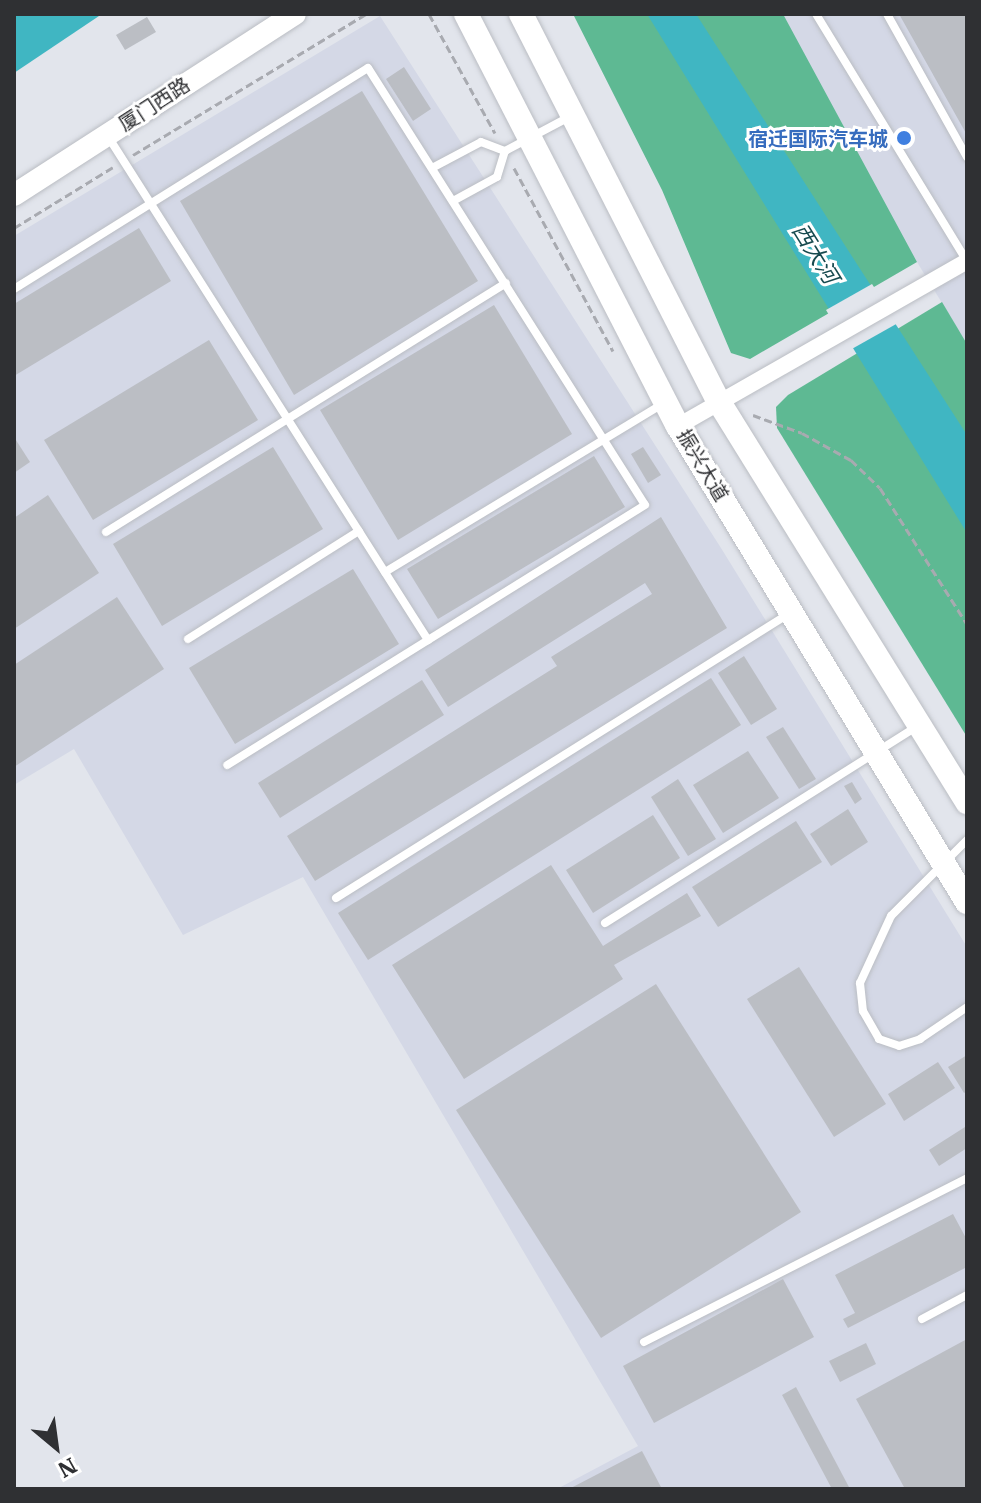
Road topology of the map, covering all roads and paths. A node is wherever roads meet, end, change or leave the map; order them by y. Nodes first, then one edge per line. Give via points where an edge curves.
1 (295, 14) edge
2 (366, 14) edge
3 (466, 14) edge
4 (521, 14) edge
5 (816, 14) edge
6 (887, 14) edge
7 (573, 115) junction
8 (107, 135) junction
9 (530, 138) junction
10 (505, 151) junction
11 (967, 157) edge
12 (124, 161) junction
13 (432, 168) junction
14 (14, 195) edge
15 (453, 201) junction
16 (151, 204) junction
17 (14, 228) edge
18 (967, 261) edge
19 (506, 283) junction
20 (14, 289) edge
21 (666, 401) junction
22 (719, 402) junction
23 (288, 419) junction
24 (678, 426) junction
25 (604, 439) junction
26 (359, 531) junction
27 (106, 532) dead end
28 (385, 572) junction
29 (791, 612) junction
30 (967, 624) edge
31 (188, 639) dead end
32 (428, 640) junction
33 (919, 725) junction
34 (876, 753) junction
35 (227, 765) dead end
36 (967, 802) edge
37 (967, 840) edge
38 (942, 861) junction
39 (336, 898) dead end
40 (967, 902) edge
41 (605, 923) dead end
42 (967, 1007) edge
43 (967, 1178) edge
44 (967, 1295) edge
45 (922, 1319) dead end
46 (644, 1342) dead end

1 - 8 street, 厦门西路
2 - 12 path
3 - 9 main road, 振兴大道
4 - 7 main road
5 - 18 lane
6 - 11 lane
7 - 9 lane
7 - 22 main road
8 - 12 lane
8 - 14 street, 厦门西路
9 - 10 lane
9 - 21 main road, 振兴大道
10 - 13 lane via 481,142
10 - 15 lane via 497,177
12 - 16 lane
12 - 17 path
13 - 15 lane
13 - 16 lane via 368,68
15 - 19 lane
16 - 20 lane
16 - 23 lane
18 - 22 street
19 - 23 lane
19 - 25 lane
21 - 24 main road, 振兴大道
21 - 25 lane
22 - 24 street
22 - 30 path via 802,433 851,460 907,525
22 - 33 main road
23 - 26 lane
23 - 27 lane
24 - 29 main road, 振兴大道
25 - 28 lane
25 - 32 lane via 645,505
26 - 28 lane
26 - 31 lane
28 - 32 lane
29 - 34 main road, 振兴大道
29 - 39 lane
32 - 35 lane
33 - 34 lane
33 - 36 main road
34 - 38 main road, 振兴大道
34 - 41 lane
37 - 38 lane
38 - 40 main road, 振兴大道
38 - 42 lane via 891,916 872,951 860,983 863,1011 879,1039 899,1046 920,1039
43 - 46 lane
44 - 45 lane

